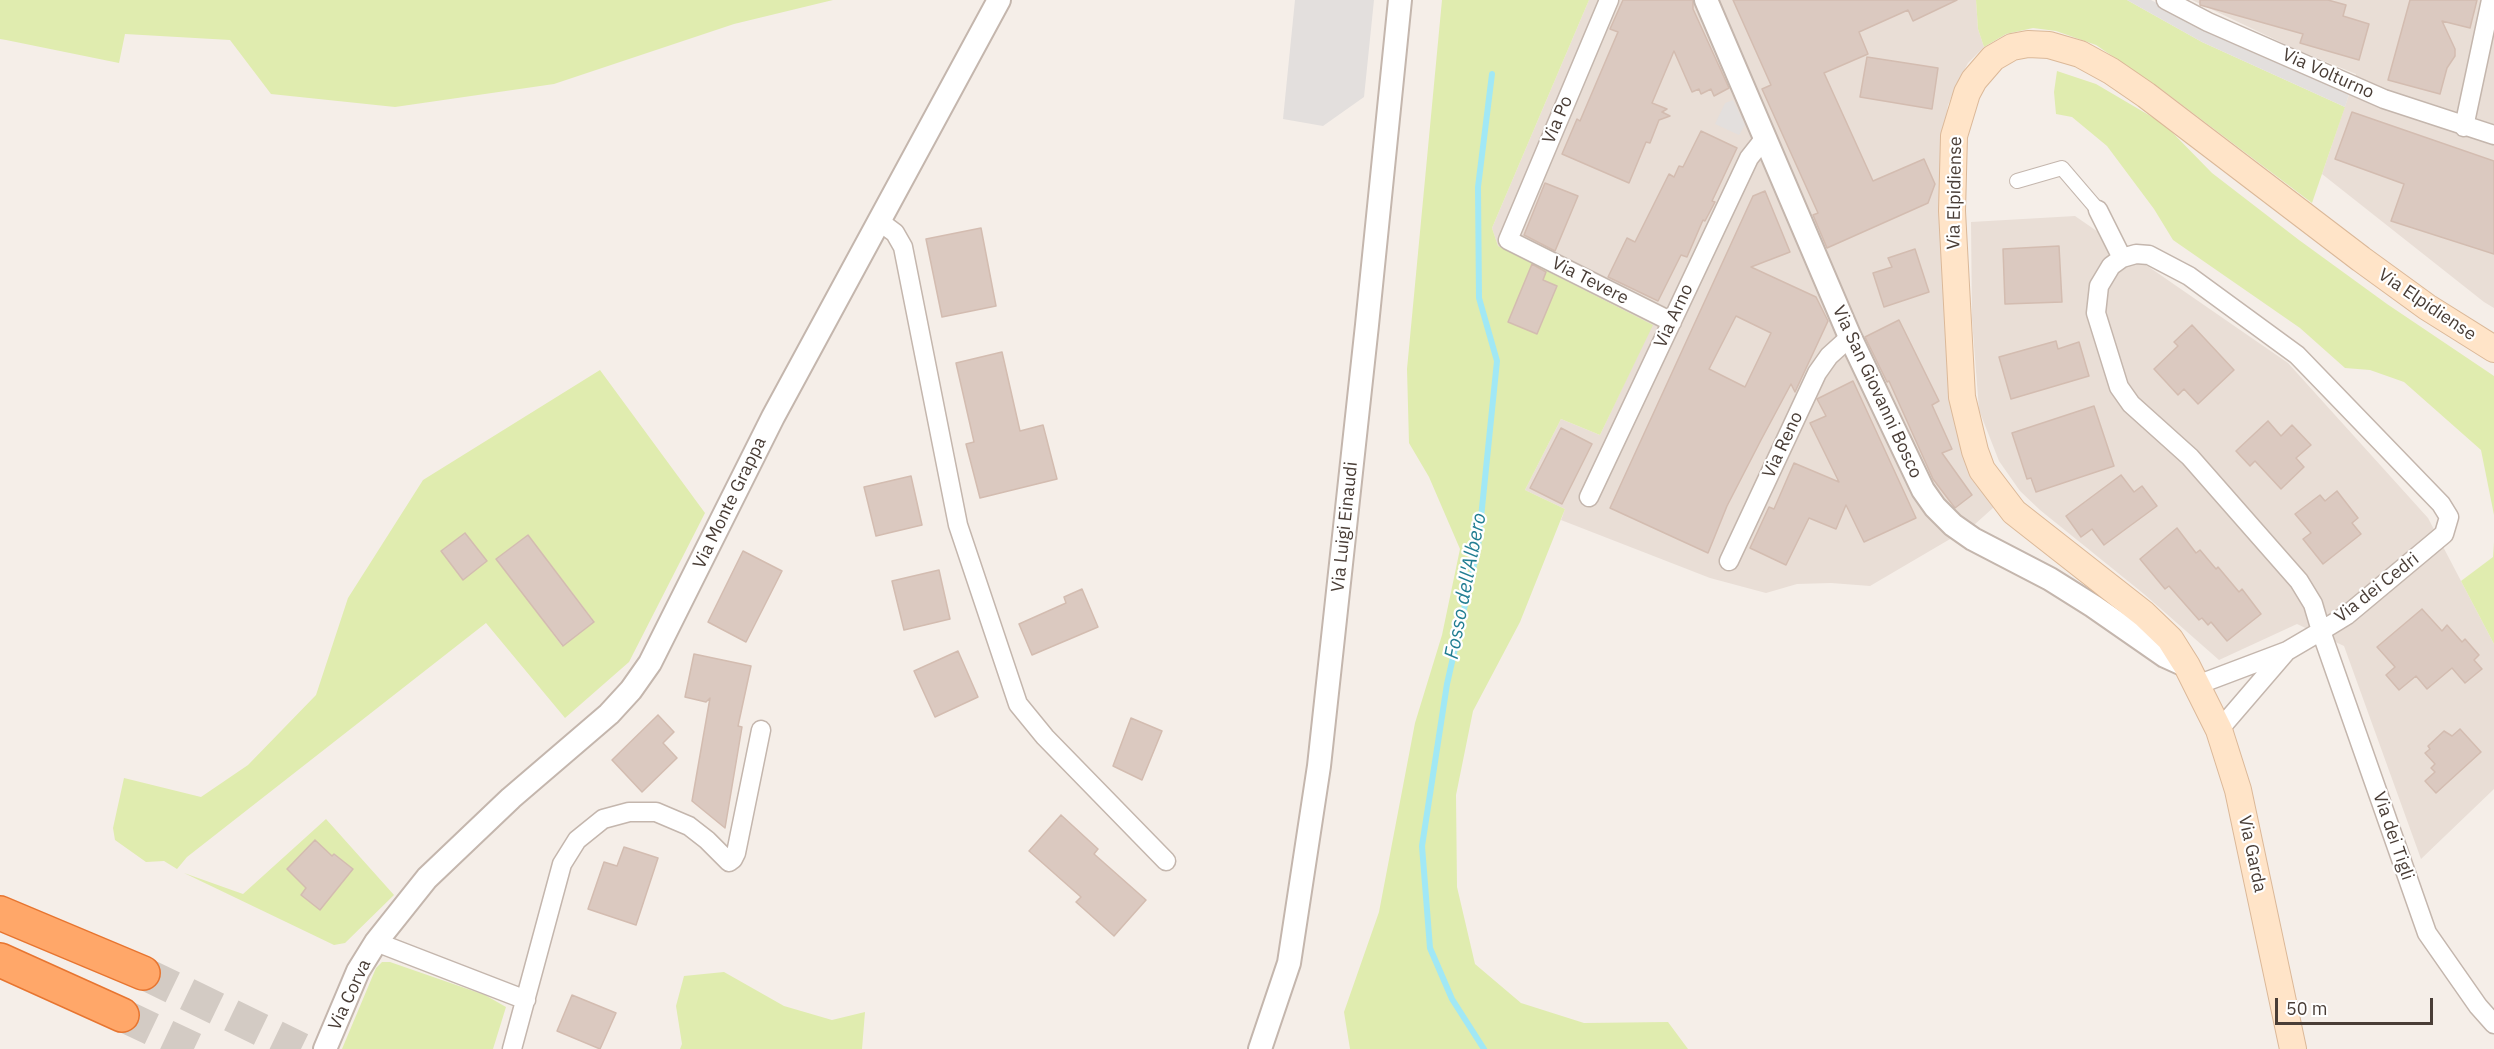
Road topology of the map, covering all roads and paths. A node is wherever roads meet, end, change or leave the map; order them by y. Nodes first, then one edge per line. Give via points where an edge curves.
1 (999, 0) edge
2 (1400, 0) edge
3 (1609, 0) edge
4 (1706, 0) edge
5 (2166, 0) edge
6 (2491, 0) edge
7 (2464, 127) junction
8 (2494, 135) edge
9 (1764, 139) junction
10 (2017, 181) dead end
11 (2098, 210) joint
12 (879, 221) junction
13 (1508, 240) joint
14 (2122, 258) junction
15 (1672, 322) junction
16 (1850, 337) junction
17 (2494, 349) edge
18 (1589, 497) dead end
19 (1729, 561) dead end
20 (2321, 631) junction
21 (2287, 651) junction
22 (2192, 675) junction
23 (761, 730) dead end
24 (2219, 730) junction
25 (1166, 861) dead end
26 (0, 913) edge
27 (376, 942) junction
28 (0, 960) edge
29 (143, 973) tunnel mouth
30 (526, 1000) junction
31 (122, 1014) tunnel mouth
32 (2494, 1024) edge
33 (325, 1049) edge
34 (512, 1049) edge
35 (1260, 1049) edge
36 (2293, 1049) edge

1 - 12 street, Via Monte Grappa
2 - 35 street, Via Luigi Einaudi via 1319,766 1289,963
3 - 13 street, Via Po
4 - 9 street, Via San Giovanni Bosco
5 - 7 street, Via Volturno via 2384,99
6 - 7 street
7 - 8 street, Via Volturno
9 - 15 street, Via Arno via 1749,158
9 - 16 street, Via San Giovanni Bosco
10 - 11 street via 2062,168
11 - 14 street
12 - 25 street via 895,233 903,247 958,525 1018,704
12 - 27 street, Via Monte Grappa via 773,417 650,663 609,714 511,798 427,878
13 - 15 street, Via Tevere
14 - 20 street, Via dei Cedri via 2111,266 2099,286 2096,313 2119,387 2131,404 2190,457 2299,581 2313,604
14 - 20 street, Via dei Cedri via 2149,255 2189,276 2297,355 2441,504 2449,517 2444,534 2347,615
15 - 18 street, Via Arno
16 - 19 street, Via Reno via 1817,373
16 - 22 street, Via San Giovanni Bosco via 1923,490 1953,525 1987,548 2050,579
17 - 22 main road, Via Elpidiense via 2361,259 2111,71 2067,49 2049,45 2012,47 1993,58 1974,80 1960,112 1952,168 1962,397 1975,451 1988,479 2014,512 2144,614 2170,639
20 - 21 street
20 - 32 street, Via dei Tigli via 2427,933
21 - 22 street
21 - 24 street
22 - 24 main road, Via Garda
23 - 30 street via 736,853 729,862 689,826 656,812 629,812 603,819 577,840 562,864
24 - 36 main road, Via Garda via 2238,790
26 - 29 highway
27 - 30 street
27 - 33 street, Via Corva via 358,971
28 - 31 highway
30 - 34 street

